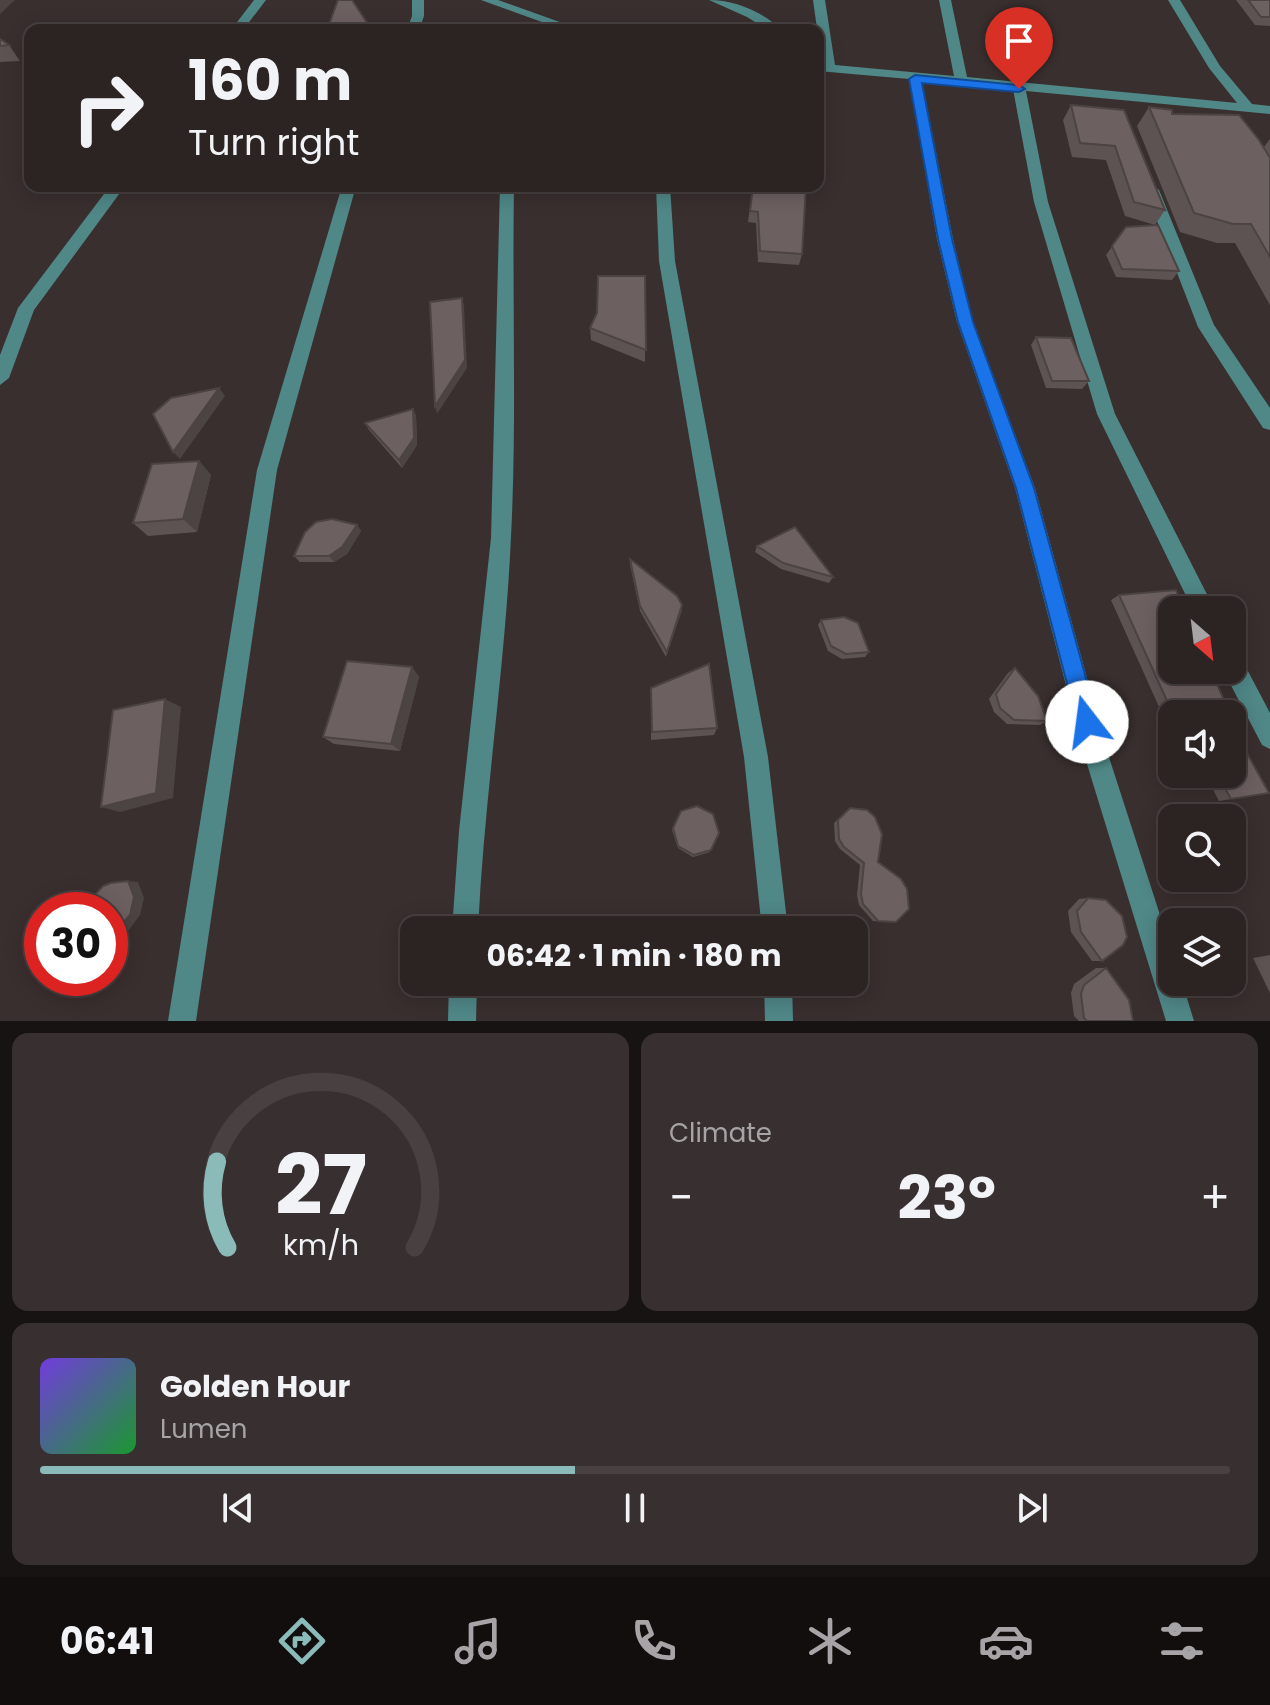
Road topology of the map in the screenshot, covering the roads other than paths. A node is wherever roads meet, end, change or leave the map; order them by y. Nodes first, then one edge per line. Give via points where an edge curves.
1 (260, 0) edge
2 (418, 0) edge
3 (487, 0) edge
4 (715, 0) edge
5 (752, 0) edge
6 (819, 0) edge
7 (945, 0) edge
8 (1174, 0) edge
9 (739, 9) junction
10 (242, 24) edge
11 (415, 24) edge
12 (554, 24) edge
13 (765, 24) edge
14 (820, 24) edge
15 (824, 66) edge
16 (915, 79) junction
17 (962, 83) junction
18 (1019, 89) junction
19 (1213, 106) junction
20 (1248, 108) junction
21 (1270, 110) edge
22 (1229, 126) edge
23 (1144, 169) edge
24 (113, 192) edge
25 (347, 192) edge
26 (507, 192) edge
27 (663, 192) edge
28 (0, 378) edge
29 (1270, 423) edge
30 (1197, 596) edge
31 (1242, 684) edge
32 (1270, 737) edge
33 (465, 916) edge
34 (773, 916) edge
35 (463, 996) edge
36 (778, 996) edge
37 (182, 1021) edge
38 (462, 1021) edge
39 (779, 1021) edge
40 (1180, 1021) edge

1 - 10 street
2 - 11 street
3 - 12 street
4 - 9 street
5 - 9 street
6 - 14 street
7 - 17 street
8 - 20 street via 1215,68
9 - 13 street
15 - 16 street
16 - 17 street
16 - 40 street via 965,322 1025,488 1095,751
17 - 18 street
18 - 19 street via 1118,104
18 - 30 street via 1041,202 1106,414
19 - 20 street
19 - 22 street
20 - 21 street
23 - 29 street via 1206,327
24 - 28 street via 26,308
25 - 37 street via 267,470
26 - 33 street via 501,539
27 - 34 street via 667,261 756,757
31 - 32 street
35 - 38 street
36 - 39 street

